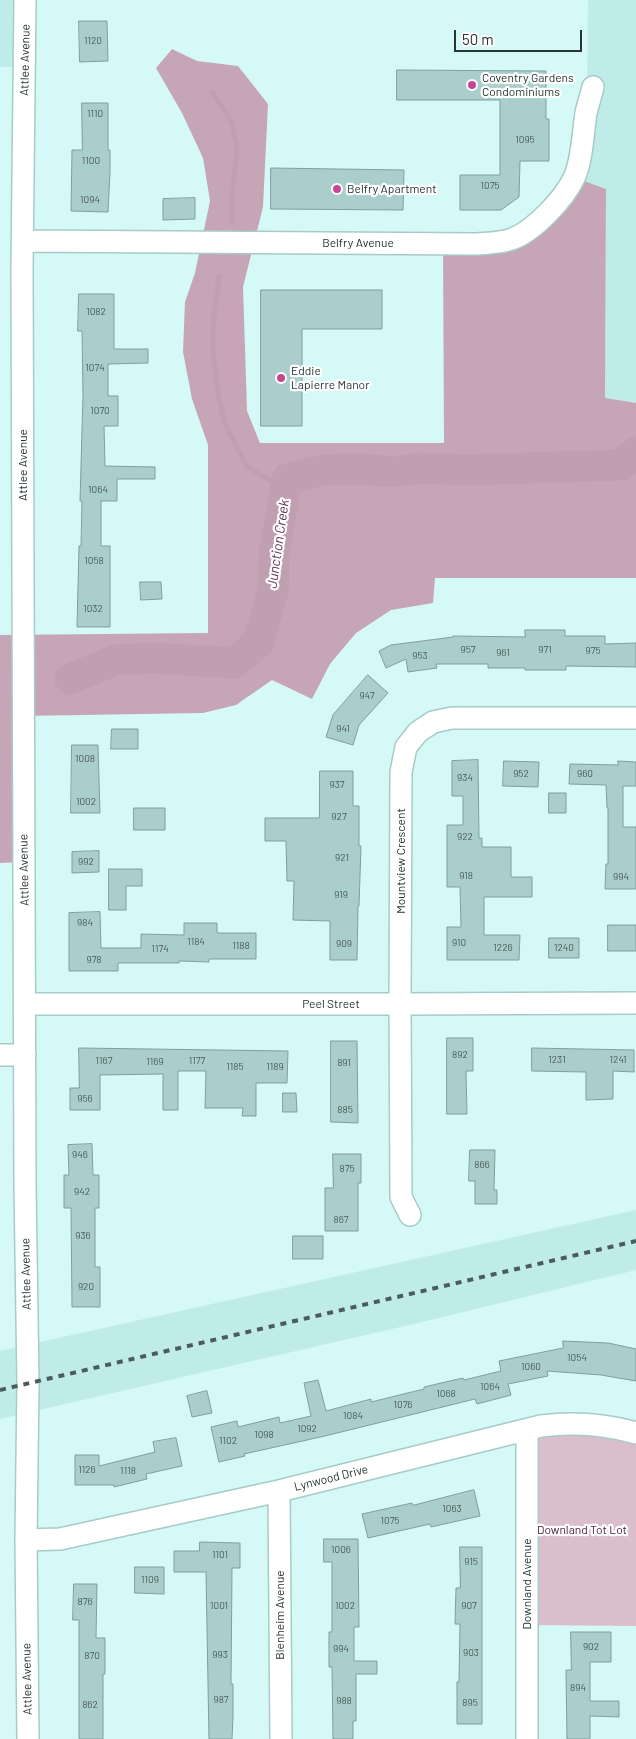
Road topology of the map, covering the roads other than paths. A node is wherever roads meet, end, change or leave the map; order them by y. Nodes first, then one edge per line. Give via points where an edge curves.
1 (25, 0) edge
2 (593, 87) dead end
3 (22, 241) junction
4 (636, 718) edge
5 (636, 1003) edge
6 (26, 1004) junction
7 (400, 1004) junction
8 (0, 1055) edge
9 (26, 1055) junction
10 (410, 1215) dead end
11 (527, 1430) junction
12 (636, 1433) edge
13 (279, 1491) junction
14 (26, 1540) junction
15 (28, 1739) edge
16 (281, 1739) edge
17 (527, 1739) edge

1 - 3 street, Attlee Avenue
2 - 3 street, Belfry Avenue via 575,177 548,212 513,239 477,244
3 - 6 street, Attlee Avenue
4 - 7 street, Mountview Crescent via 452,718 433,722 412,739 406,747 402,772
5 - 7 street, Peel Street
6 - 7 street, Peel Street
6 - 9 street, Attlee Avenue
7 - 10 street, Mountview Crescent via 401,1197
8 - 9 street
9 - 14 street, Attlee Avenue
11 - 12 street, Lynwood Drive via 559,1424 586,1424
11 - 13 street, Lynwood Drive
11 - 17 street, Downland Avenue
13 - 14 street, Lynwood Drive via 60,1538
13 - 16 street, Blenheim Avenue
14 - 15 street, Attlee Avenue

